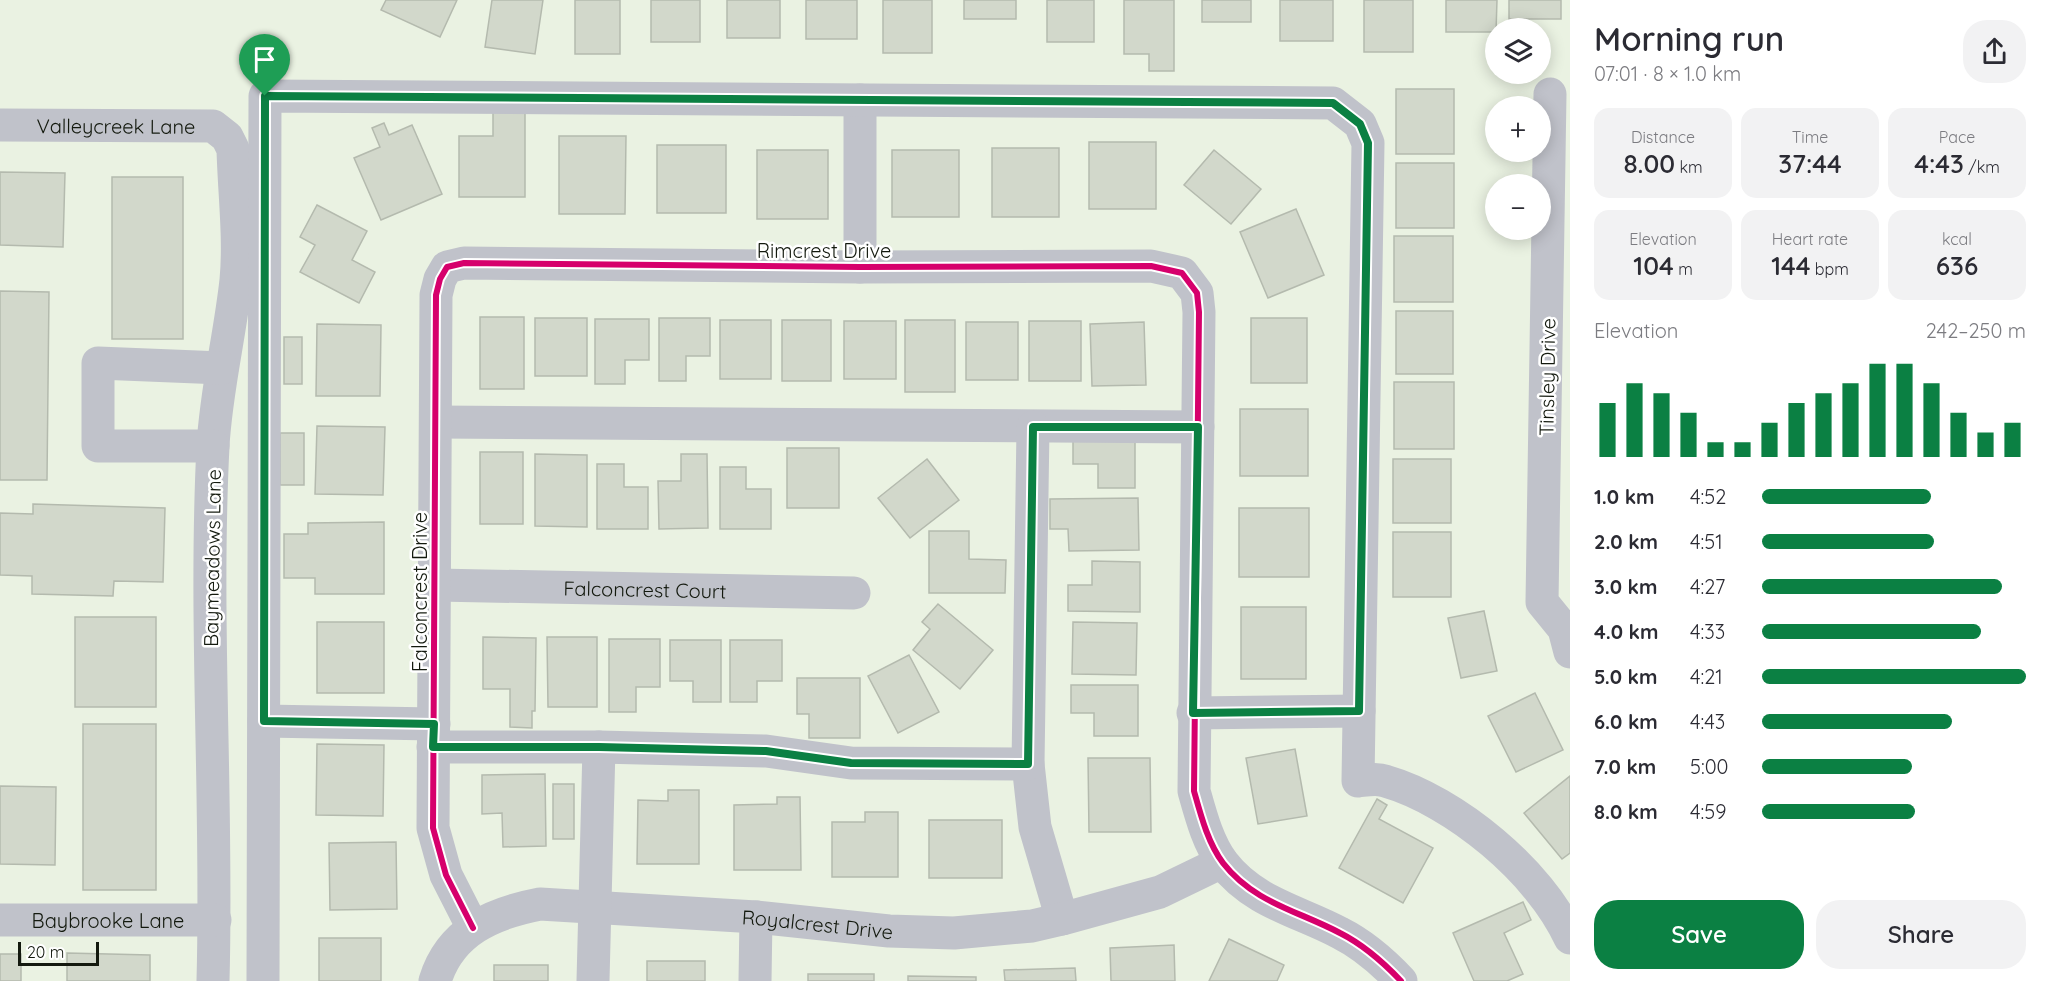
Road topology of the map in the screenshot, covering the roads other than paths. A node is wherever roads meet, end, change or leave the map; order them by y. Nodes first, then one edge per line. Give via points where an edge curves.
1 (1550, 94) dead end
2 (860, 100) junction
3 (0, 125) edge
4 (227, 137) joint
5 (1560, 240) edge
6 (464, 262) joint
7 (860, 267) junction
8 (222, 368) junction
9 (1558, 382) edge
10 (436, 422) junction
11 (1033, 427) junction
12 (1198, 427) junction
13 (213, 446) junction
14 (437, 585) junction
15 (854, 593) dead end
16 (1570, 652) edge
17 (1359, 711) junction
18 (1193, 713) junction
19 (264, 721) junction
20 (434, 735) junction
21 (599, 747) junction
22 (1028, 764) junction
23 (1222, 862) junction
24 (594, 907) junction
25 (756, 917) junction
26 (1062, 919) junction
27 (0, 920) edge
28 (215, 920) junction
29 (473, 928) junction
30 (1570, 938) edge
31 (213, 981) edge
32 (263, 981) edge
33 (435, 981) edge
34 (593, 981) edge
35 (755, 981) edge
36 (1401, 981) edge

1 - 5 street, Tinsley Drive
2 - 7 street
2 - 17 street via 1333,103 1360,124 1368,143
2 - 19 street via 265,96
3 - 4 street, Valleycreek Lane via 213,126
4 - 8 street, Baymeadows Lane via 233,149 236,277
5 - 9 street, Tinsley Drive
6 - 7 street, Rimcrest Drive
6 - 10 street, Falconcrest Drive via 447,267 436,295
7 - 12 street, Rimcrest Drive via 1151,266 1182,273 1197,294 1199,312
8 - 13 street, Baymeadows Lane
8 - 13 street via 98,363 98,446
9 - 16 street, Tinsley Drive via 1542,602 1564,629
10 - 11 street
10 - 14 street, Falconcrest Drive
11 - 12 street
11 - 22 street
12 - 18 street
13 - 28 street, Baymeadows Lane via 210,706
14 - 15 street, Falconcrest Court
14 - 20 street, Falconcrest Drive
17 - 18 street
17 - 30 street via 1358,781 1383,780 1423,797 1477,828 1526,875
18 - 23 street via 1194,791 1206,832
19 - 20 street
19 - 32 street
20 - 21 street
20 - 29 street, Falconcrest Drive via 433,828 446,875
21 - 22 street via 766,751 851,763
21 - 24 street
22 - 26 street via 1035,827
23 - 26 street, Royalcrest Drive via 1160,892
23 - 36 street via 1242,884 1272,904 1340,933 1378,957
24 - 25 street, Royalcrest Drive
24 - 29 street, Royalcrest Drive via 540,904 508,910
24 - 34 street
25 - 26 street, Royalcrest Drive via 889,931 954,933 1032,926
25 - 35 street
27 - 28 street, Baybrooke Lane
28 - 31 street, Baymeadows Lane
29 - 33 street, Royalcrest Drive via 450,948

